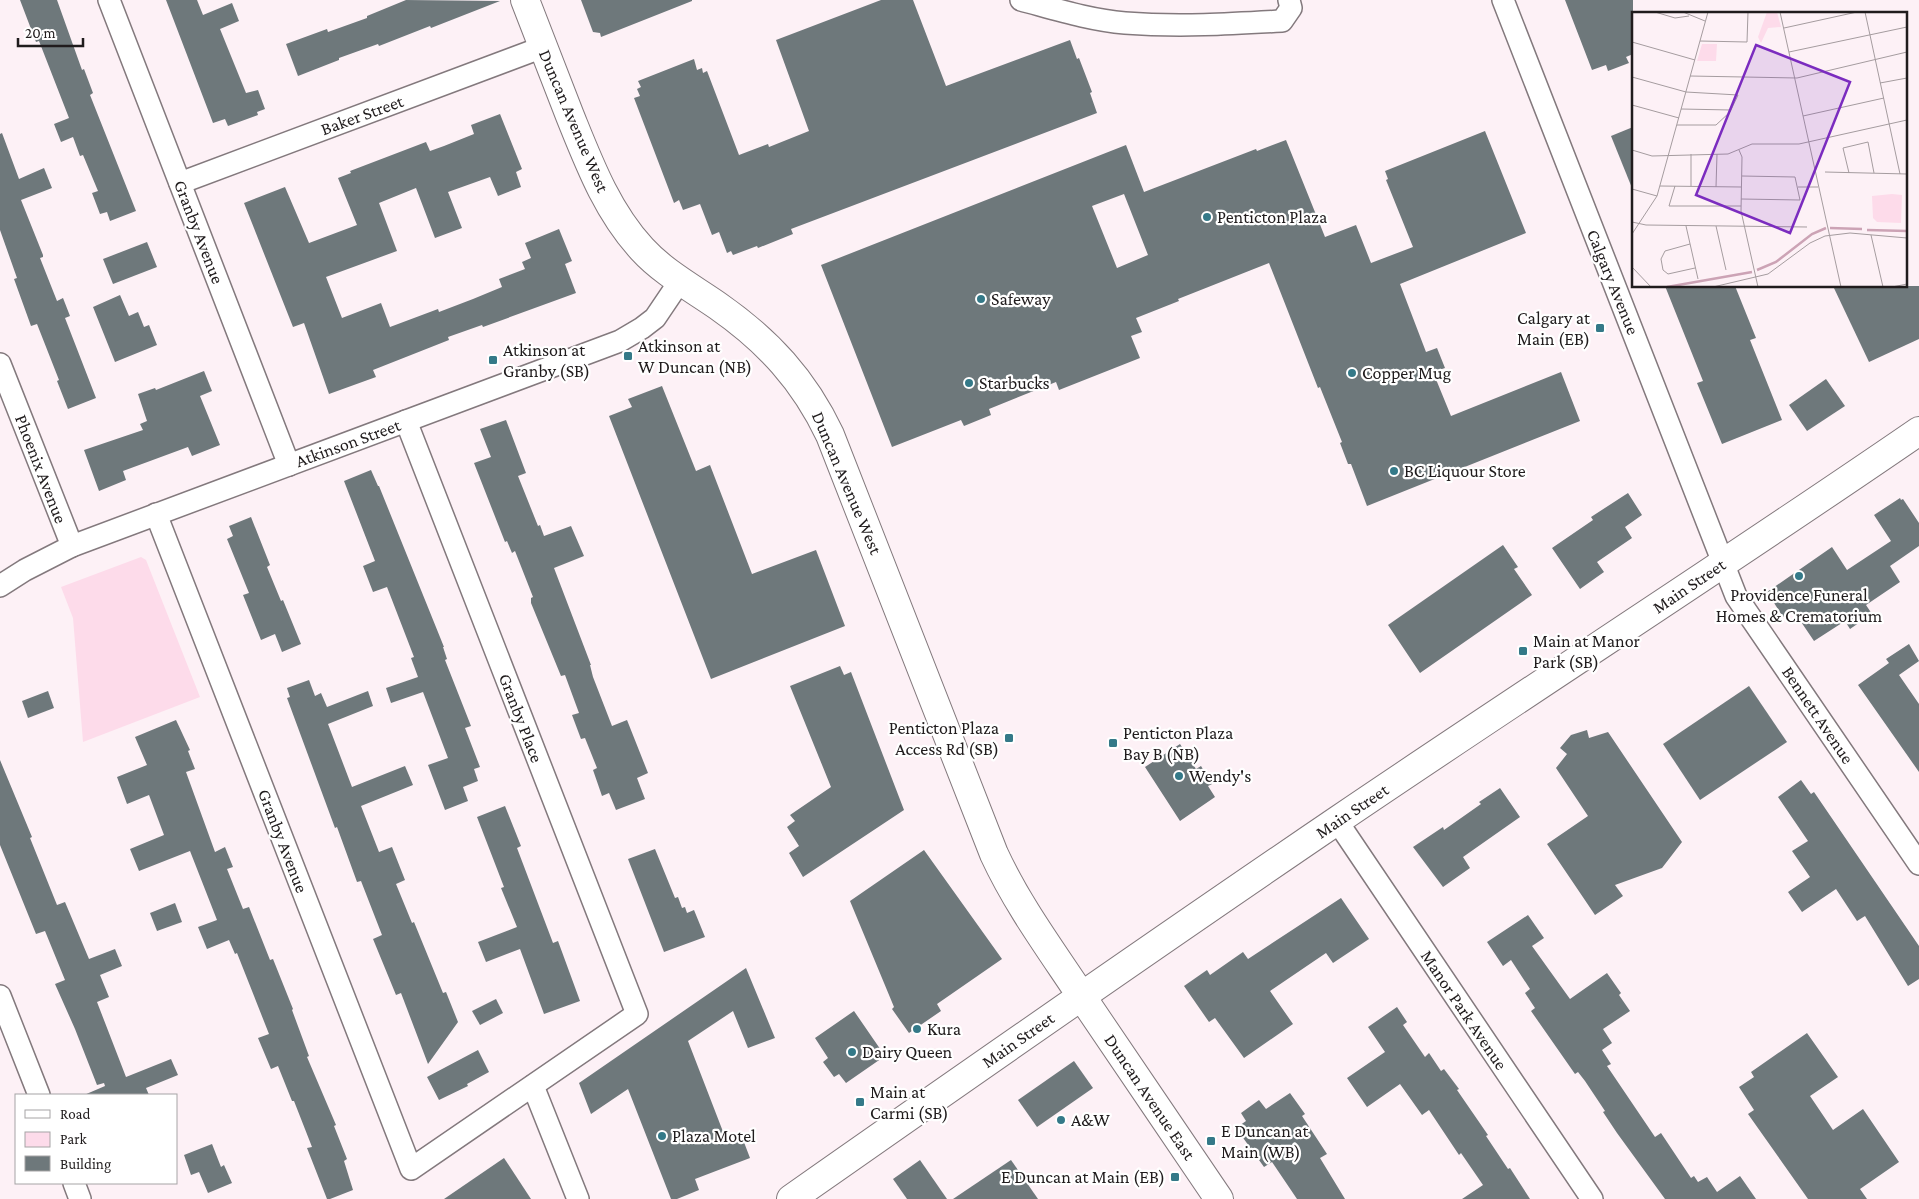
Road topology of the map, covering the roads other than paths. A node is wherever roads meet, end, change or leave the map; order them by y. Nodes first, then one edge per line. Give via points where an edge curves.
1 (109, 0) edge
2 (525, 0) edge
3 (1021, 0) edge
4 (1289, 0) edge
5 (1503, 0) edge
6 (1092, 9) edge
7 (543, 48) junction
8 (180, 183) junction
9 (680, 281) junction
10 (0, 364) edge
11 (406, 421) junction
12 (1919, 431) edge
13 (289, 465) junction
14 (156, 514) junction
15 (72, 546) junction
16 (1723, 563) junction
17 (0, 586) edge
18 (1337, 820) junction
19 (1919, 864) edge
20 (1081, 995) junction
21 (0, 996) edge
22 (533, 1086) junction
23 (39, 1094) edge
24 (74, 1184) edge
25 (80, 1199) edge
26 (578, 1199) edge
27 (791, 1199) edge
28 (1218, 1199) edge
29 (1592, 1199) edge

1 - 8 street, Granby Avenue
2 - 7 street, Duncan Avenue West
3 - 6 street
4 - 6 street via 1291,8 1282,21 1205,26 1124,23
5 - 16 street, Calgary Avenue
7 - 8 street, Baker Street
7 - 9 street, Duncan Avenue West via 594,174 610,205 642,249
8 - 13 street, Granby Avenue
9 - 11 street, Atkinson Street via 655,318 620,341
9 - 20 street, Duncan Avenue West via 744,326 770,349 790,370 823,420 994,854 1022,908
10 - 15 street, Phoenix Avenue
11 - 13 street, Atkinson Street
11 - 22 street, Granby Place via 637,1014
12 - 16 street, Main Street
13 - 14 street, Atkinson Street
14 - 15 street, Atkinson Street
14 - 22 street, Granby Avenue via 411,1168
15 - 17 street, Atkinson Street
16 - 18 street, Main Street
16 - 19 street, Bennett Avenue via 1736,596
18 - 20 street, Main Street
18 - 29 street, Manor Park Avenue
20 - 27 street, Main Street
20 - 28 street, Duncan Avenue East
21 - 23 street
22 - 26 street
24 - 25 street

